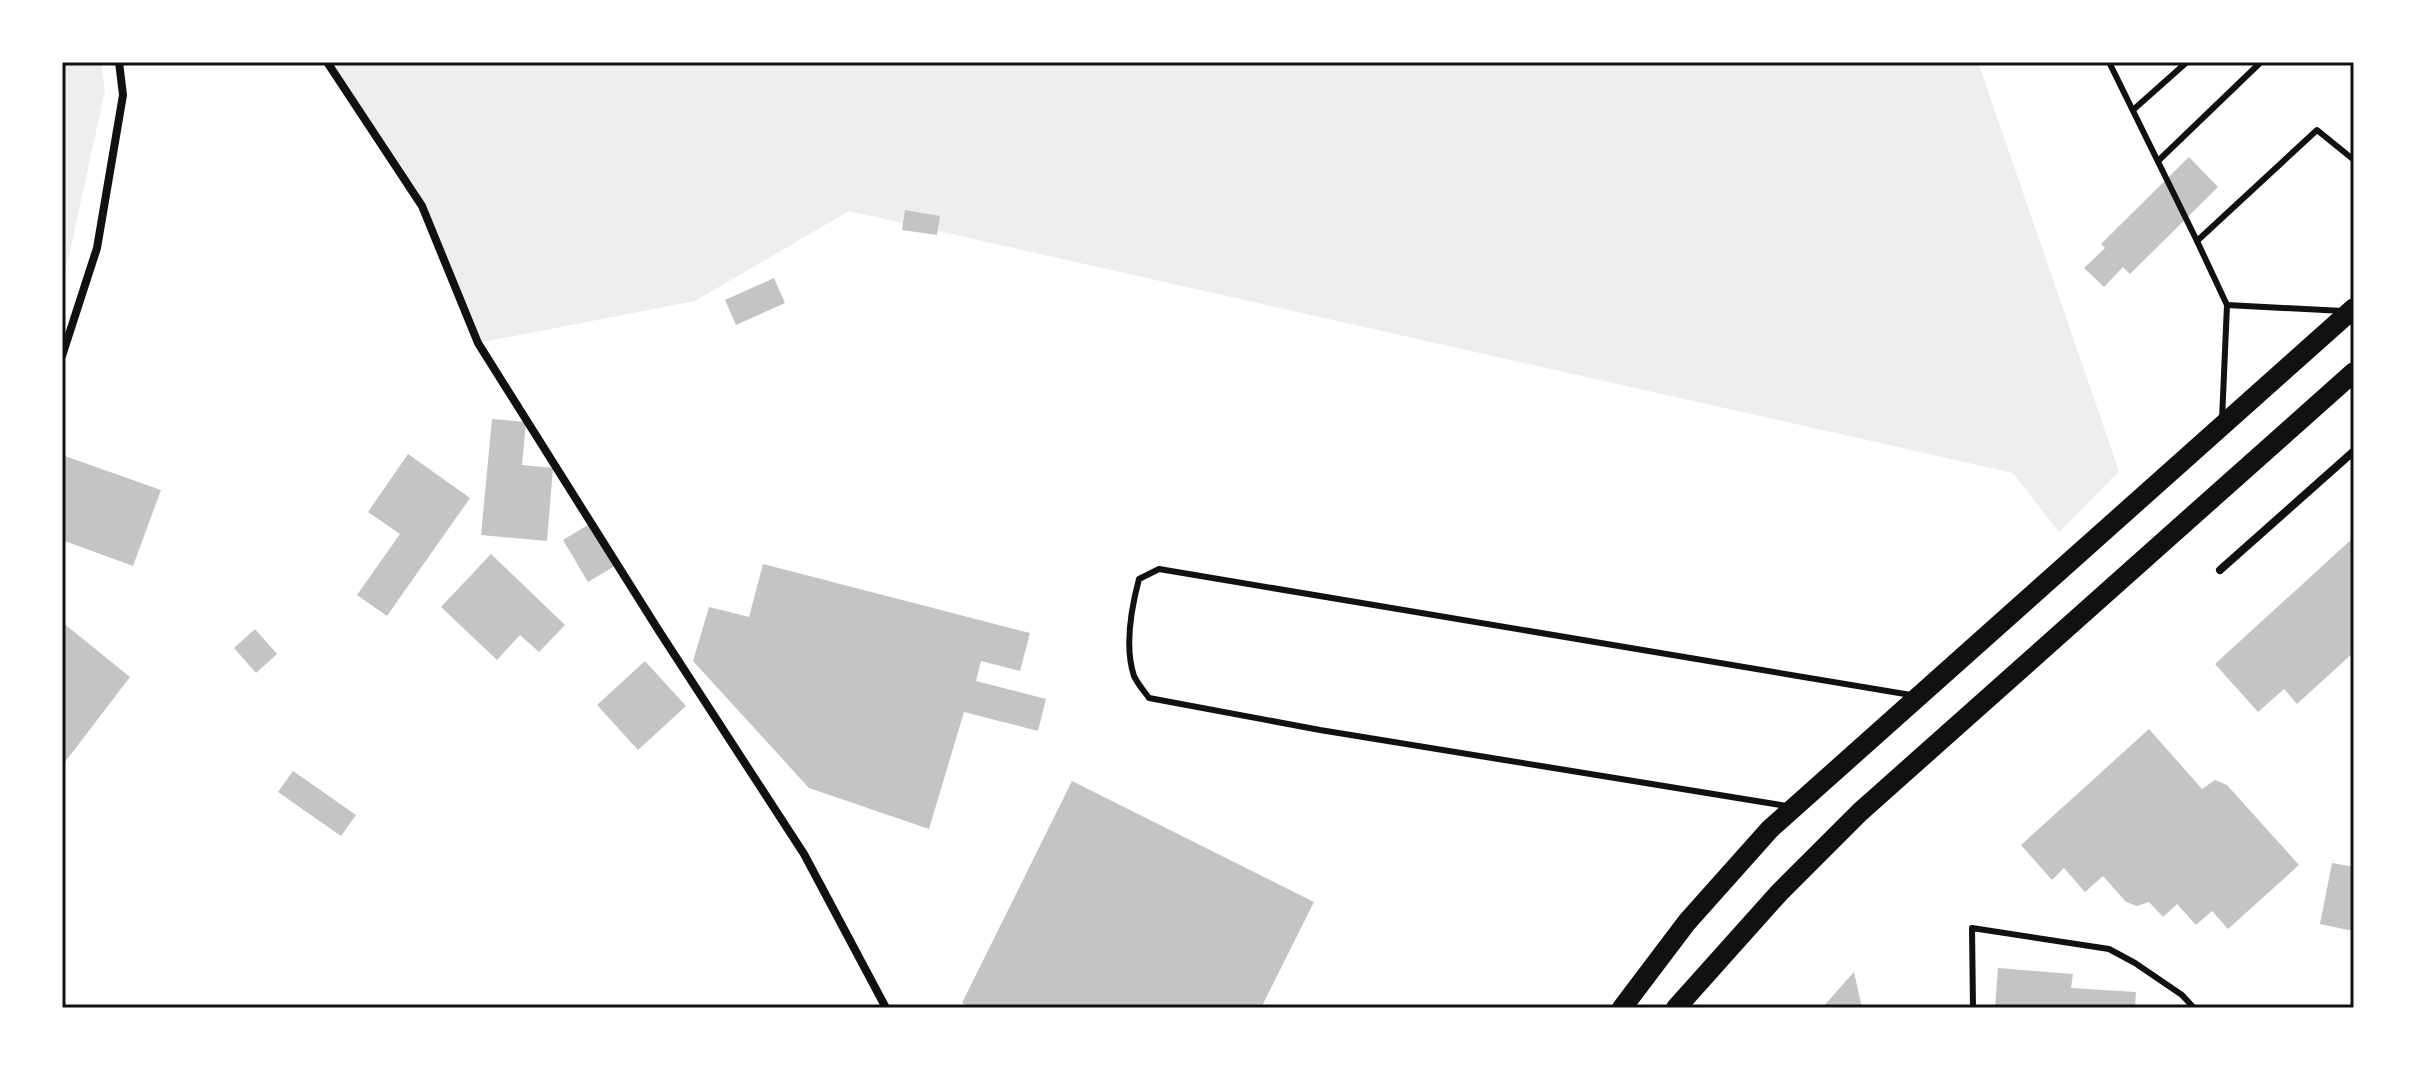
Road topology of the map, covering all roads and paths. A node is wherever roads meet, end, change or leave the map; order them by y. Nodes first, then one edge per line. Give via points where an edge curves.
1 (119, 62) edge
2 (327, 62) edge
3 (2109, 62) edge
4 (2187, 62) edge
5 (2261, 62) edge
6 (2133, 110) junction
7 (2354, 160) edge
8 (2158, 161) junction
9 (2197, 241) junction
10 (2227, 305) junction
11 (2352, 310) edge
12 (62, 356) edge
13 (2354, 372) edge
14 (2222, 424) junction
15 (2354, 451) edge
16 (2220, 570) dead end
17 (1918, 696) junction
18 (1795, 807) junction
19 (886, 1008) edge
20 (1622, 1008) edge
21 (1676, 1008) edge
22 (1973, 1008) edge
23 (2194, 1008) edge

1 - 12 street via 123,95 97,248
2 - 19 street via 422,206 478,343 804,854
3 - 6 lane
4 - 6 lane
5 - 8 lane
6 - 8 lane
7 - 9 lane via 2317,130
8 - 9 lane
9 - 10 lane
10 - 11 lane
10 - 14 lane
11 - 14 main road
13 - 21 main road via 1860,812
14 - 17 main road
15 - 16 street
17 - 18 main road
17 - 18 lane via 1159,569 1139,579 1129,646 1135,677 1149,698
18 - 20 main road via 1687,922
22 - 23 lane via 1972,928 2109,949

